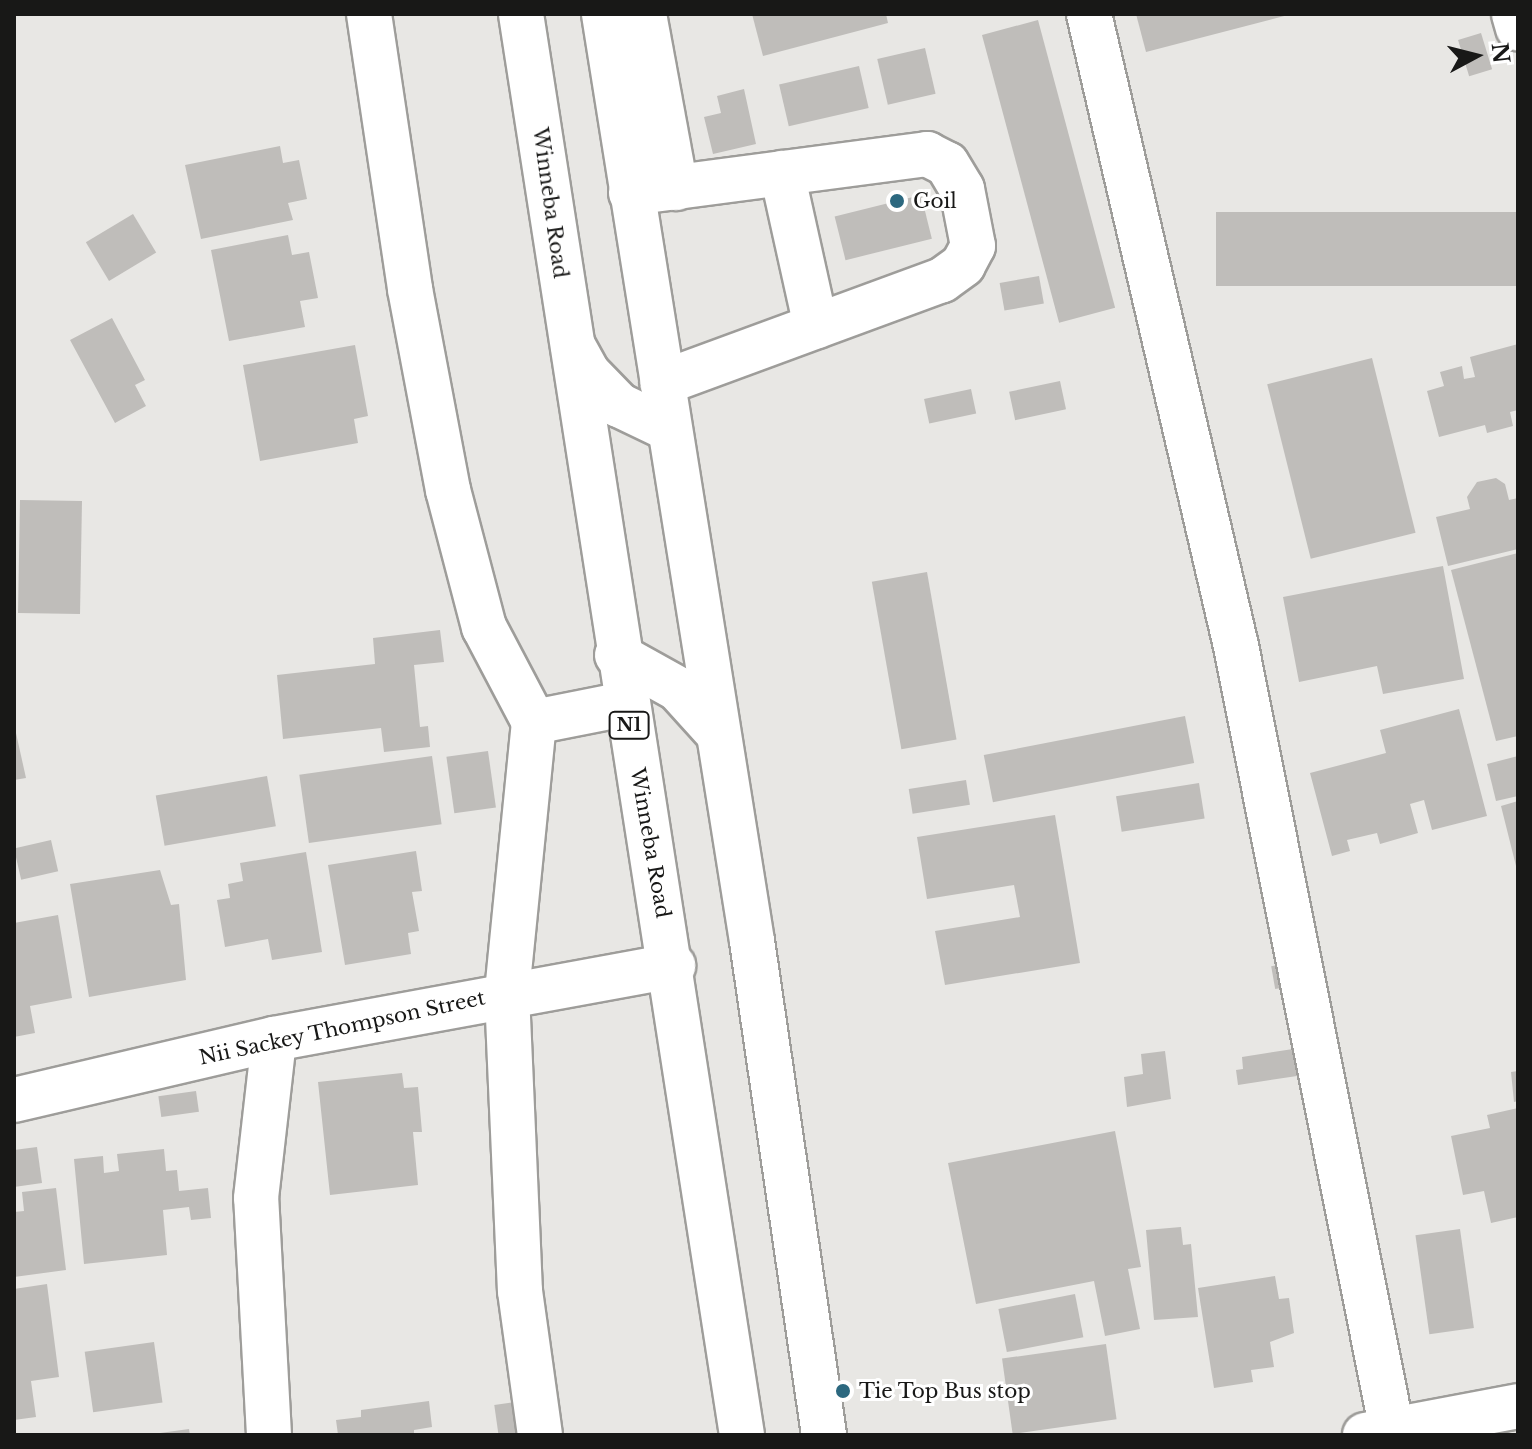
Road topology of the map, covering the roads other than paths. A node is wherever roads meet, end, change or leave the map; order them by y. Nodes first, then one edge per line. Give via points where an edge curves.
1 (369, 14) edge
2 (521, 14) edge
3 (604, 14) edge
4 (644, 14) edge
5 (1089, 14) edge
6 (1514, 14) edge
7 (1518, 28) edge
8 (782, 173) junction
9 (676, 188) junction
10 (631, 193) junction
11 (816, 326) junction
12 (569, 340) junction
13 (662, 383) junction
14 (669, 429) junction
15 (617, 655) junction
16 (625, 704) junction
17 (534, 722) junction
18 (715, 730) junction
19 (673, 966) junction
20 (507, 994) junction
21 (274, 1039) junction
22 (14, 1100) edge
23 (1518, 1406) edge
24 (1383, 1433) edge
25 (269, 1435) edge
26 (540, 1435) edge
27 (742, 1435) edge
28 (824, 1435) edge

1 - 17 main road via 410,289 448,490 484,627
2 - 12 main road, Winneba Road / N1
3 - 10 main road
4 - 9 main road
5 - 24 main road via 1233,631
6 - 7 main road
8 - 9 main road
8 - 11 main road
8 - 11 main road via 927,154 947,164 962,189 973,246 963,265 942,280
9 - 10 main road
10 - 13 main road
11 - 13 main road
12 - 14 main road via 588,373 619,405
12 - 15 main road, Winneba Road / N1
13 - 14 main road
14 - 18 main road
15 - 16 main road, Winneba Road / N1
15 - 18 main road via 678,689
16 - 17 main road
16 - 19 main road, Winneba Road / N1
17 - 20 main road
18 - 28 main road via 752,941
19 - 20 main road, Nii Sackey Thompson Street
19 - 27 main road, Winneba Road / N1
20 - 21 main road, Nii Sackey Thompson Street
20 - 26 main road via 520,1291
21 - 22 main road, Nii Sackey Thompson Street
21 - 25 main road via 256,1198
23 - 24 main road

